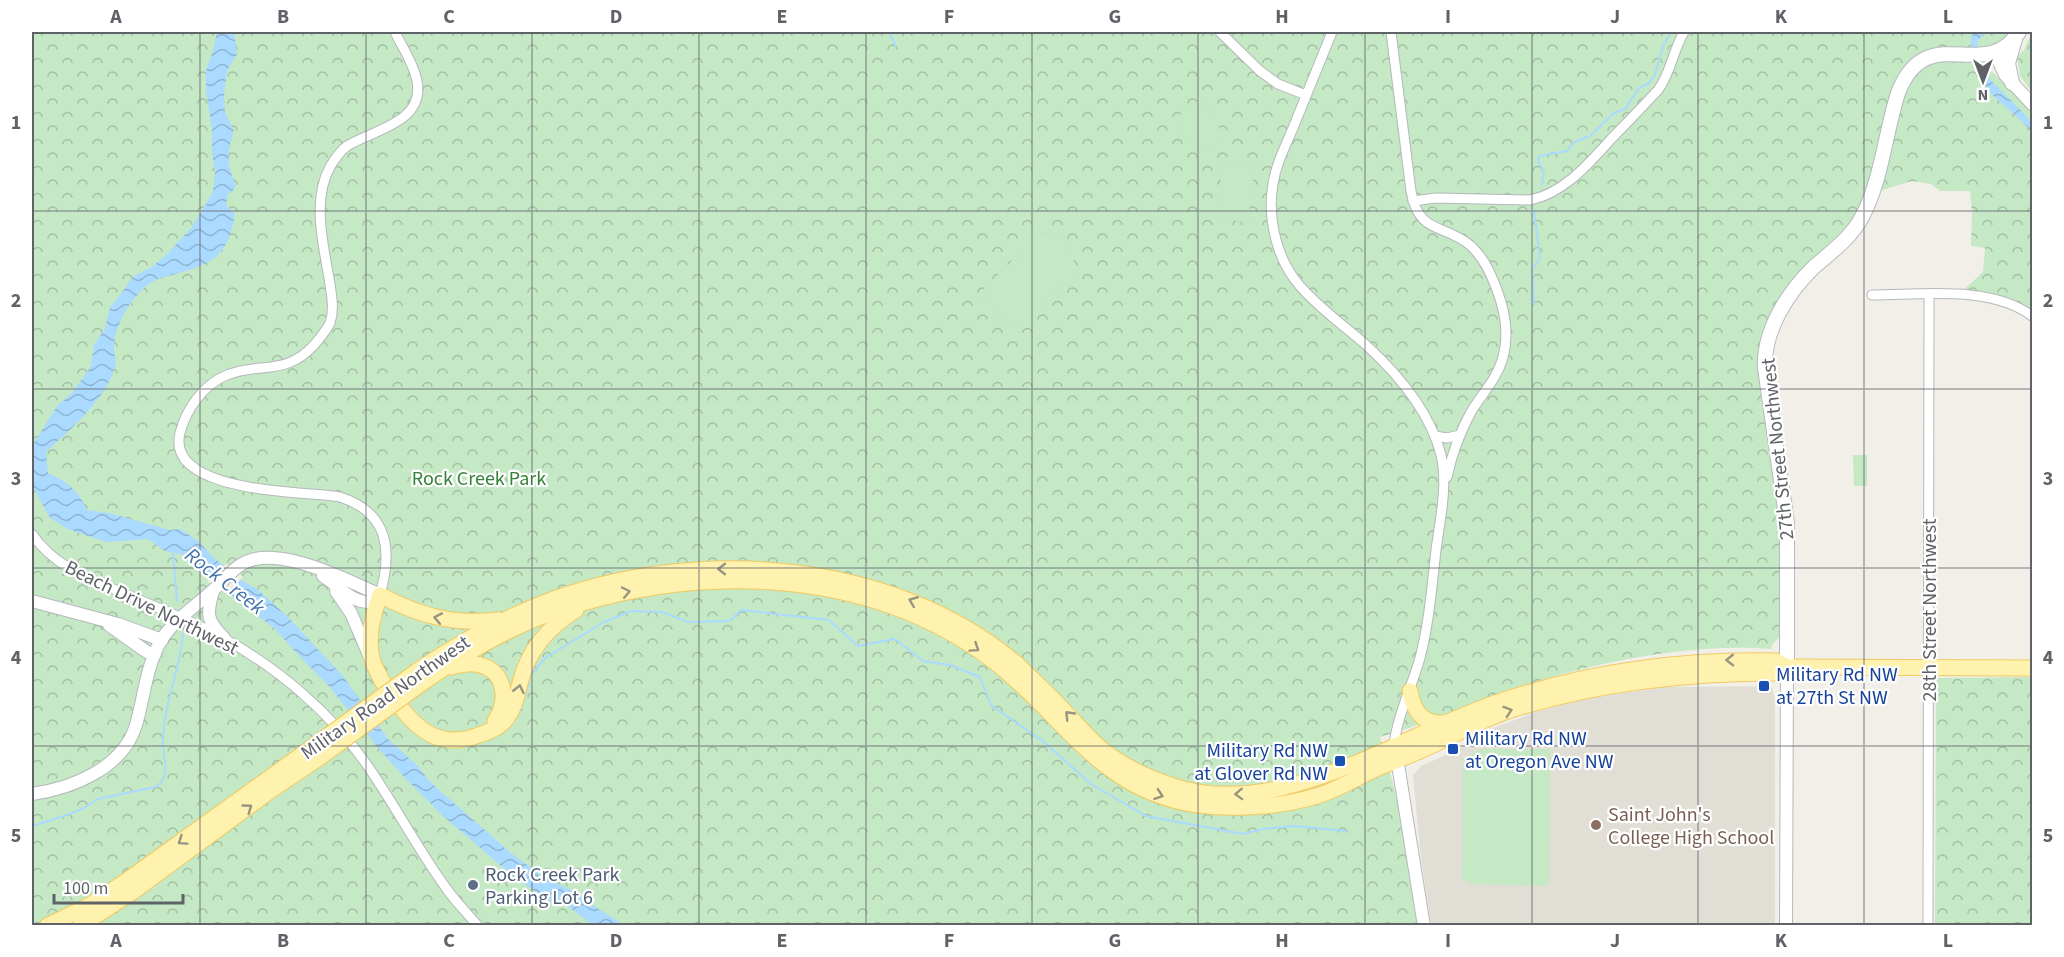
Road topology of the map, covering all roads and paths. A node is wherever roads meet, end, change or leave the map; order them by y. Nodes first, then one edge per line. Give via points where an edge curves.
1 (395, 32) edge
2 (1220, 32) edge
3 (1332, 32) edge
4 (1391, 32) edge
5 (1684, 32) edge
6 (2017, 34) edge
7 (1995, 53) junction
8 (2012, 83) junction
9 (1306, 95) junction
10 (2032, 104) edge
11 (1413, 201) junction
12 (1872, 295) dead end
13 (1929, 295) junction
14 (2032, 316) edge
15 (1460, 435) junction
16 (1435, 436) junction
17 (1444, 490) junction
18 (32, 534) edge
19 (309, 566) junction
20 (323, 576) junction
21 (213, 591) junction
22 (380, 595) junction
23 (592, 600) junction
24 (32, 601) edge
25 (517, 614) junction
26 (98, 618) junction
27 (181, 618) junction
28 (225, 638) junction
29 (162, 640) junction
30 (155, 654) junction
31 (372, 660) junction
32 (1787, 667) junction
33 (1929, 667) junction
34 (443, 668) junction
35 (2032, 668) edge
36 (421, 676) junction
37 (1410, 691) junction
38 (1443, 723) junction
39 (486, 733) junction
40 (1394, 745) junction
41 (315, 753) junction
42 (1397, 761) junction
43 (32, 794) edge
44 (47, 926) edge
45 (80, 926) edge
46 (478, 926) edge
47 (1424, 926) edge
48 (1786, 926) edge
49 (1928, 926) edge

1 - 22 street via 417,81 414,104 409,113 388,128 346,147 331,166 322,187 320,215 332,296 330,322 316,344 294,362 228,375 210,385 191,407 179,437 182,453 194,467 215,478 252,488 340,497 368,511 382,531 387,547
2 - 9 street via 1260,71 1278,84
3 - 9 street
4 - 11 street
5 - 11 street via 1658,90 1577,174 1556,190 1530,200
6 - 7 main road
6 - 8 main road via 2008,63
7 - 8 street
7 - 32 main road, 27th Street Northwest via 1932,56 1909,72 1898,93 1863,216 1844,241 1800,282 1768,341 1765,368 1788,541
8 - 10 street
9 - 16 street via 1274,181 1272,212 1278,246 1298,284 1388,367
11 - 15 street via 1428,224 1462,240 1479,254 1490,271 1504,312 1503,360
12 - 13 street
13 - 14 street via 1986,296
13 - 33 street, 28th Street Northwest
15 - 16 street
15 - 17 street
16 - 17 street via 1443,464
17 - 37 street via 1428,616
18 - 27 street, Beach Drive Northwest via 40,546 78,573
19 - 20 street
19 - 21 street via 270,557 250,560
19 - 22 street
20 - 22 street via 358,601 371,602
20 - 31 street via 349,610
21 - 27 street
21 - 28 street via 209,620
25 -> 22 main road via 498,620 447,620 417,613
22 - 31 main road via 372,625
23 - 34 main road, Military Road Northwest via 494,638
39 -> 23 main road via 508,716 526,664 544,636
23 -> 42 main road, Military Road Northwest via 665,586 731,582 804,585 878,601 936,626 978,650 1015,679 1104,765 1158,795 1196,805 1262,806 1301,800
24 - 26 street
25 - 36 main road, Military Road Northwest via 466,640
40 -> 25 main road, Military Road Northwest via 1318,778 1267,792 1216,794 1174,787 1140,773 1106,752 1010,658 949,617 882,590 802,573 674,571 597,586
26 - 29 street
26 - 30 street
27 - 28 street, Beach Drive Northwest
27 - 29 street
28 - 46 street, Beach Drive Northwest via 276,672 327,717 367,764 446,888
29 - 30 street
30 - 43 street via 135,726 122,751 101,769 78,781
31 - 39 main road via 384,685 420,729 448,740
32 - 33 main road, Military Road Northwest
32 -> 38 main road, Military Road Northwest via 1776,661 1750,660 1646,667 1522,694
42 -> 32 main road, Military Road Northwest via 1486,719 1554,698 1681,676 1777,673
32 - 48 street, 27th Street Northwest
33 - 35 main road, Military Road Northwest
33 - 49 street, 28th Street Northwest
34 - 36 main road, Military Road Northwest
34 - 39 main road via 476,664 498,679 504,692 503,707
36 - 41 main road, Military Road Northwest, bridge
37 - 38 main road via 1417,713 1426,720
37 - 40 street
38 - 40 main road, Military Road Northwest
40 - 42 street
41 -> 44 main road, Military Road Northwest via 90,905
45 -> 41 main road, Military Road Northwest via 134,891
42 - 47 street

